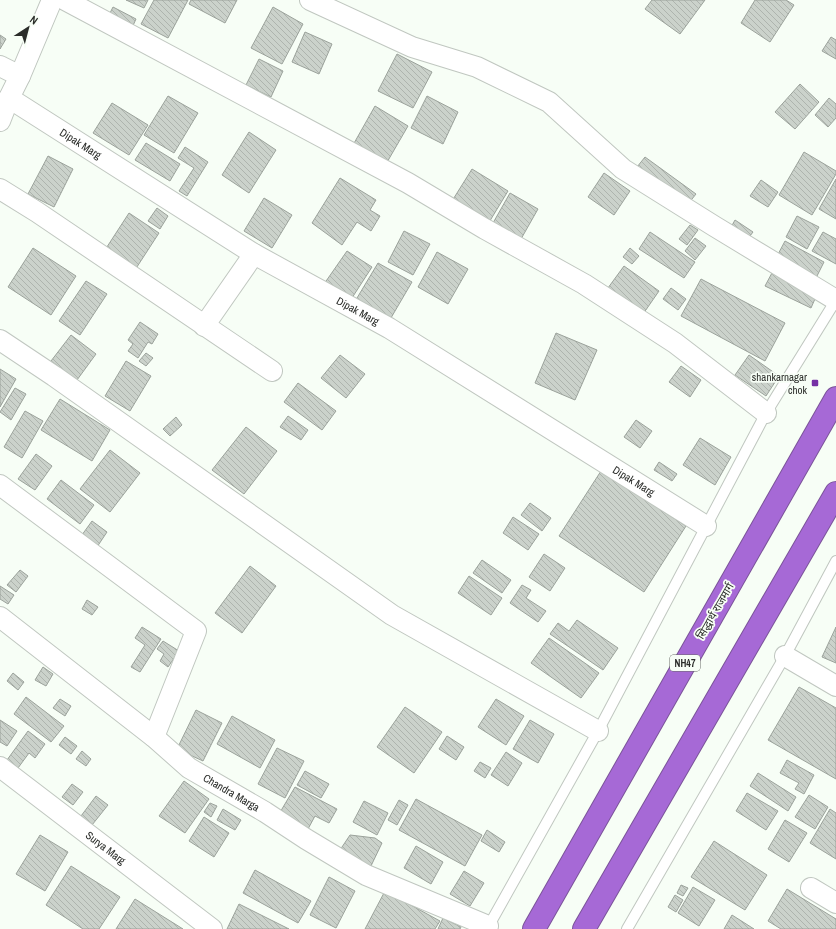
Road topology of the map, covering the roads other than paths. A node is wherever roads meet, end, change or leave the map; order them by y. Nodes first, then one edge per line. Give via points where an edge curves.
1 (52, 0) edge
2 (65, 0) edge
3 (310, 0) edge
4 (0, 66) edge
5 (20, 76) junction
6 (9, 98) junction
7 (0, 121) edge
8 (0, 189) edge
9 (254, 254) junction
10 (836, 300) edge
11 (204, 326) junction
12 (0, 340) edge
13 (272, 371) dead end
14 (836, 398) edge
15 (766, 413) junction
16 (0, 485) edge
17 (836, 492) edge
18 (706, 526) junction
19 (836, 561) edge
20 (0, 617) edge
21 (785, 656) junction
22 (836, 686) edge
23 (598, 731) junction
24 (154, 737) junction
25 (0, 767) edge
26 (811, 888) dead end
27 (836, 903) edge
28 (488, 928) edge
29 (212, 929) edge
30 (534, 929) edge
31 (584, 929) edge
32 (627, 929) edge

1 - 5 street
2 - 15 street via 408,183 584,284 675,343
3 - 10 street via 412,47 476,67 549,102 623,169
4 - 5 street
5 - 6 street
6 - 7 street
6 - 9 street, Dipak Marg
8 - 11 street
9 - 11 street
9 - 18 street, Dipak Marg via 389,328
10 - 15 lane
11 - 13 street
12 - 23 street via 392,615
14 - 30 highway, सिद्धार्थ राजमार्ग / NH47
15 - 18 lane
16 - 24 street via 196,631
17 - 31 highway
18 - 23 lane
19 - 21 lane
20 - 24 street, Chandra Marga
21 - 22 street
21 - 32 lane
23 - 28 lane
24 - 28 street, Chandra Marga via 189,768 366,874
25 - 29 street, Surya Marg
26 - 27 street

